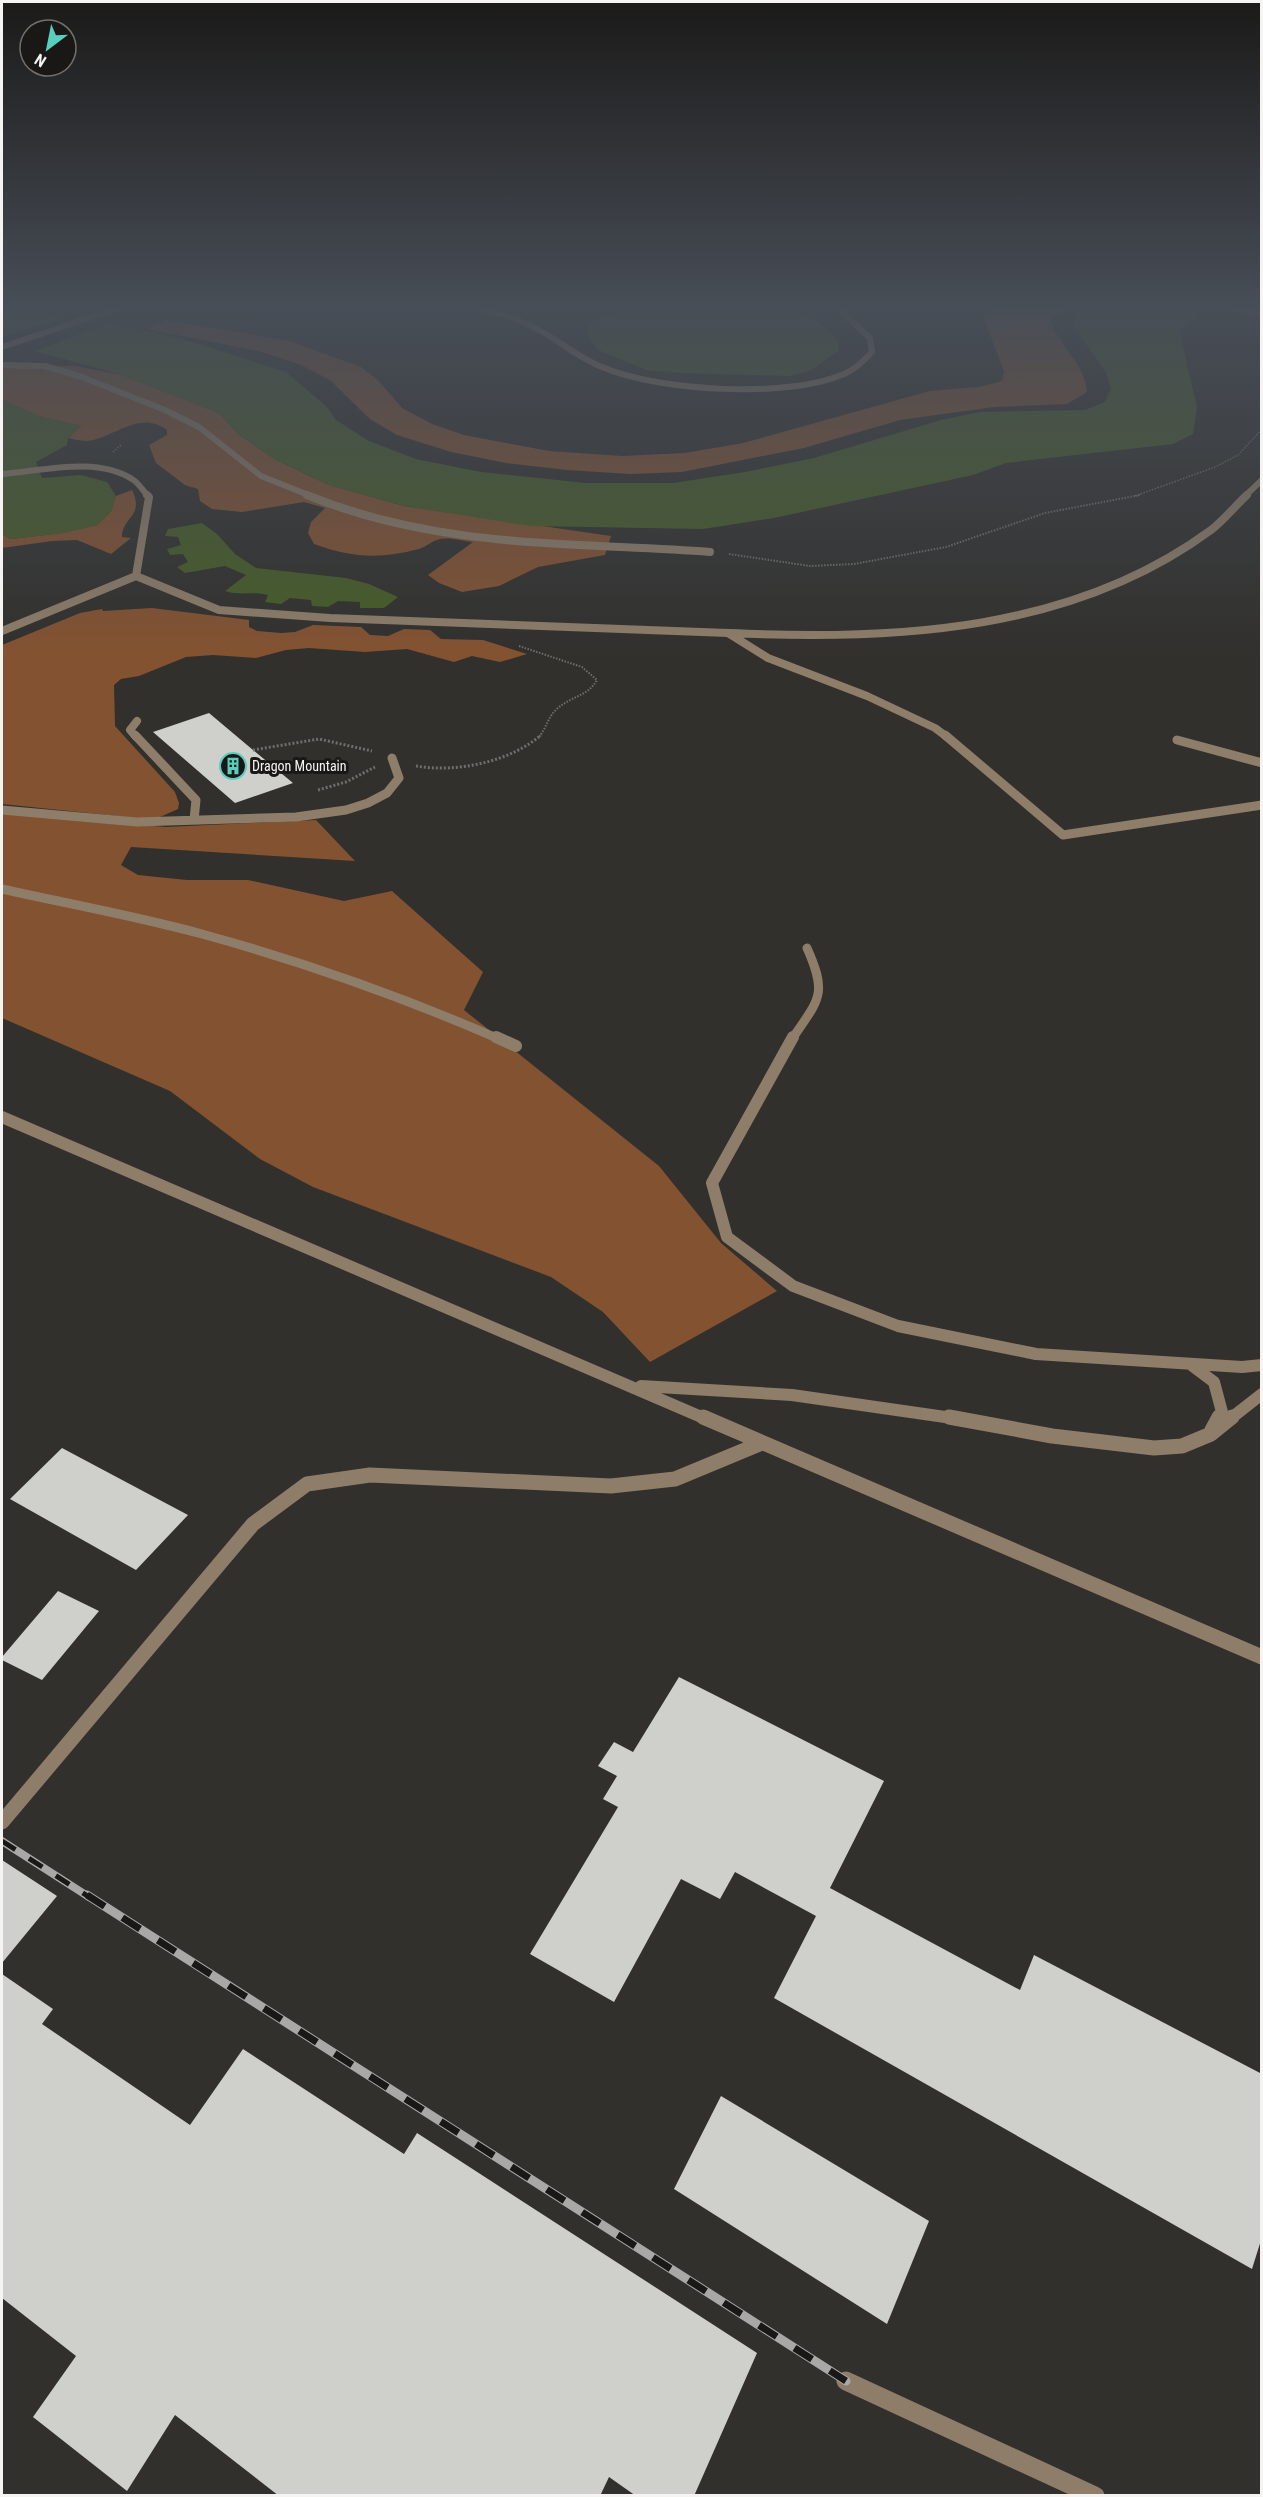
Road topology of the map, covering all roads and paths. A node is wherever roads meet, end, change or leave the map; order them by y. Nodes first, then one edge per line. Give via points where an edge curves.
1 (189, 422) edge
2 (1262, 429) edge
3 (2, 474) edge
4 (1262, 480) edge
5 (710, 552) joint
6 (136, 576) junction
7 (2, 631) edge
8 (728, 633) junction
9 (513, 643) dead end
10 (137, 721) dead end
11 (1177, 740) dead end
12 (253, 750) dead end
13 (392, 758) junction
14 (1262, 763) edge
15 (314, 791) dead end
16 (1262, 806) edge
17 (2, 810) edge
18 (194, 820) junction
19 (2, 889) edge
20 (807, 948) dead end
21 (516, 1046) dead end
22 (2, 1117) edge
23 (1189, 1364) junction
24 (1262, 1365) edge
25 (631, 1386) junction
26 (1262, 1394) edge
27 (1210, 1434) junction
28 (762, 1443) junction
29 (1262, 1657) edge
30 (2, 1822) edge
31 (846, 2381) dead end
32 (1095, 2496) edge

1 - 5 street via 261,476 324,502 413,528 507,541
2 - 5 path via 1238,455 1215,467 1137,496 1045,513 945,547 854,564 810,566
3 - 6 street via 94,467 135,480 149,497
4 - 8 street via 1193,545 1134,577 1065,603 981,623 908,634
6 - 7 street
6 - 8 street via 219,610
8 - 16 street via 768,658 867,696 934,728 962,747 1063,835
9 - 13 path via 582,667 597,680 591,691 563,702 549,717 540,737 482,761 450,769 426,769
10 - 18 street via 130,730 196,800
11 - 14 street
12 - 13 path via 319,739
13 - 15 path via 346,782
13 - 18 street via 399,778 392,791 343,812 302,818
17 - 18 street via 155,822
19 - 21 street via 201,934 289,960 425,1006
20 - 23 street via 820,977 816,1003 783,1052 712,1183 728,1237 793,1286 898,1326 1036,1354
22 - 25 street
23 - 24 street
23 - 27 street via 1214,1382 1222,1412
25 - 27 street via 792,1395 1154,1448 1182,1446
25 - 28 street
26 - 27 street
28 - 29 street
28 - 30 street via 675,1479 610,1486 370,1475 307,1484 253,1524
31 - 32 street

